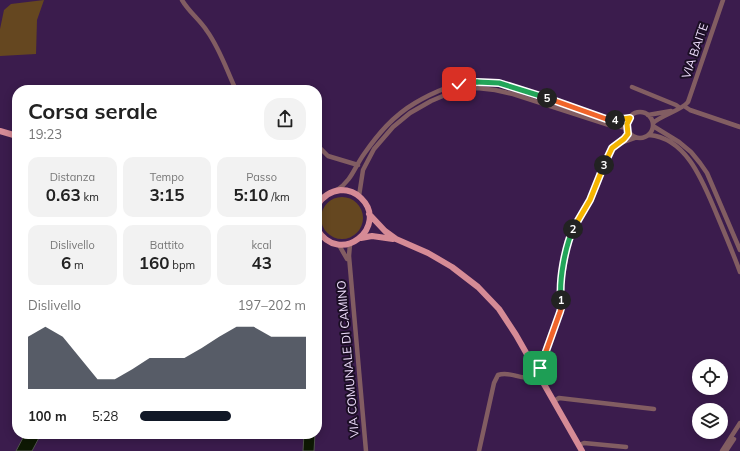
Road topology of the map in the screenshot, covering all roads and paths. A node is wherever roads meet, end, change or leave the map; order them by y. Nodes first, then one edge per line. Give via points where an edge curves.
1 (182, 0) edge
2 (723, 0) edge
3 (234, 85) edge
4 (632, 87) dead end
5 (682, 107) junction
6 (673, 111) junction
7 (648, 115) junction
8 (630, 118) junction
9 (653, 125) junction
10 (740, 127) edge
11 (628, 129) junction
12 (0, 131) edge
13 (12, 135) edge
14 (650, 135) junction
15 (635, 138) junction
16 (619, 143) junction
17 (322, 151) edge
18 (358, 165) junction
19 (336, 191) junction
20 (360, 196) junction
21 (322, 199) edge
22 (369, 214) junction
23 (322, 235) edge
24 (359, 239) junction
25 (396, 239) junction
26 (350, 244) junction
27 (339, 245) junction
28 (740, 250) edge
29 (349, 265) junction
30 (740, 272) edge
31 (537, 372) junction
32 (554, 401) junction
33 (654, 410) dead end
34 (740, 423) edge
35 (740, 429) edge
36 (626, 447) dead end
37 (580, 448) edge
38 (366, 451) edge
39 (479, 451) edge
40 (722, 451) edge
41 (726, 451) edge

1 - 3 street via 213,40
2 - 5 street, VIA BAITE via 688,102
4 - 5 street
5 - 6 street
5 - 10 street
6 - 7 street
6 - 9 street
7 - 8 street via 636,113
7 - 9 street
8 - 11 street
8 - 18 street via 609,120 499,83 459,84 439,91 405,110 379,132
9 - 14 street
9 - 28 street via 680,142 707,173
11 - 15 street
11 - 16 street via 624,139
11 - 20 street via 609,126 495,90 477,88 450,93 410,113 393,127 374,149 363,170
12 - 13 main road
14 - 15 street
14 - 30 street via 674,145 696,169
15 - 16 street
16 - 31 street via 610,150 595,188 568,239 561,286 562,305
17 - 18 street via 328,156
18 - 19 street via 344,185
19 - 20 main road via 344,190
19 - 21 main road
20 - 22 main road
22 - 24 main road via 369,224
22 - 25 main road
23 - 27 main road
24 - 25 main road via 372,236
24 - 26 main road
25 - 31 main road via 428,253 478,286 499,309
26 - 27 main road
26 - 29 street, VIA COMUNALE DI CAMINO
27 - 29 street, VIA COMUNALE DI CAMINO
29 - 38 street, VIA COMUNALE DI CAMINO
31 - 32 main road
31 - 39 street via 530,378 498,375
32 - 33 street via 560,398
32 - 37 main road
34 - 40 street
35 - 41 street
36 - 37 street via 584,442

